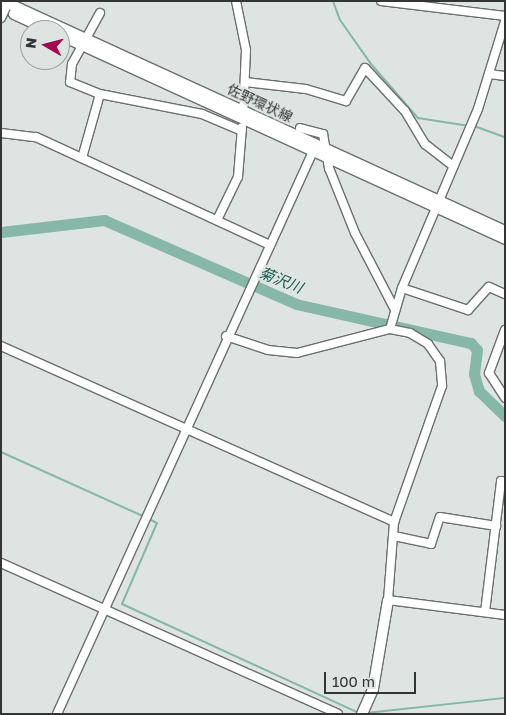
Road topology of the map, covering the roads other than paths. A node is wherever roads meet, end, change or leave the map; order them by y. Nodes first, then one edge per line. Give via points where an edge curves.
1 (236, 1) edge
2 (381, 1) edge
3 (4, 8) edge
4 (100, 13) dead end
5 (505, 16) edge
6 (29, 20) edge
7 (505, 22) edge
8 (70, 38) edge
9 (86, 43) junction
10 (489, 74) junction
11 (505, 76) edge
12 (245, 82) junction
13 (100, 94) junction
14 (243, 115) junction
15 (300, 128) dead end
16 (242, 130) junction
17 (1, 133) edge
18 (314, 148) junction
19 (328, 154) junction
20 (82, 158) junction
21 (453, 166) junction
22 (436, 204) junction
23 (217, 220) junction
24 (505, 231) edge
25 (505, 239) edge
26 (270, 245) junction
27 (402, 288) junction
28 (505, 294) edge
29 (395, 310) junction
30 (390, 329) junction
31 (505, 330) edge
32 (226, 336) junction
33 (1, 346) edge
34 (501, 350) edge
35 (505, 398) edge
36 (186, 428) junction
37 (505, 482) edge
38 (394, 522) junction
39 (496, 526) junction
40 (394, 536) junction
41 (1, 563) edge
42 (388, 600) junction
43 (105, 611) junction
44 (485, 612) junction
45 (505, 615) edge
46 (57, 714) edge
47 (338, 714) edge
48 (362, 714) edge

1 - 12 street via 246,50
2 - 5 street
3 - 6 main road, 佐野環状線
3 - 9 main road, 佐野環状線
4 - 9 street
7 - 10 street
8 - 9 main road, 佐野環状線
9 - 13 street via 70,82
9 - 14 main road, 佐野環状線
10 - 11 street
10 - 21 street
12 - 14 street
12 - 21 street via 296,87 346,101 365,68 405,111 425,144
13 - 16 street via 202,114
13 - 20 street
14 - 16 street
14 - 18 main road, 佐野環状線
15 - 19 street via 321,130
16 - 23 street via 238,176
17 - 20 street via 36,137
18 - 19 main road, 佐野環状線
18 - 26 street
19 - 22 main road, 佐野環状線
19 - 29 street via 364,254
20 - 23 street
21 - 22 street
22 - 24 main road, 佐野環状線
22 - 25 main road, 佐野環状線
22 - 27 street
23 - 26 street
26 - 32 street
27 - 28 street via 468,310 489,287
27 - 29 street
29 - 30 street
30 - 32 street via 297,353
30 - 38 street via 410,333 428,344 443,375
31 - 34 street
32 - 36 street
33 - 36 street
34 - 35 street via 489,372
36 - 38 street
36 - 43 street
37 - 39 street via 501,481
38 - 40 street
39 - 40 street via 440,517 431,544
39 - 44 street
40 - 42 street
41 - 43 street
42 - 44 street
42 - 48 main road via 373,689
43 - 46 street
43 - 47 street
44 - 45 street

